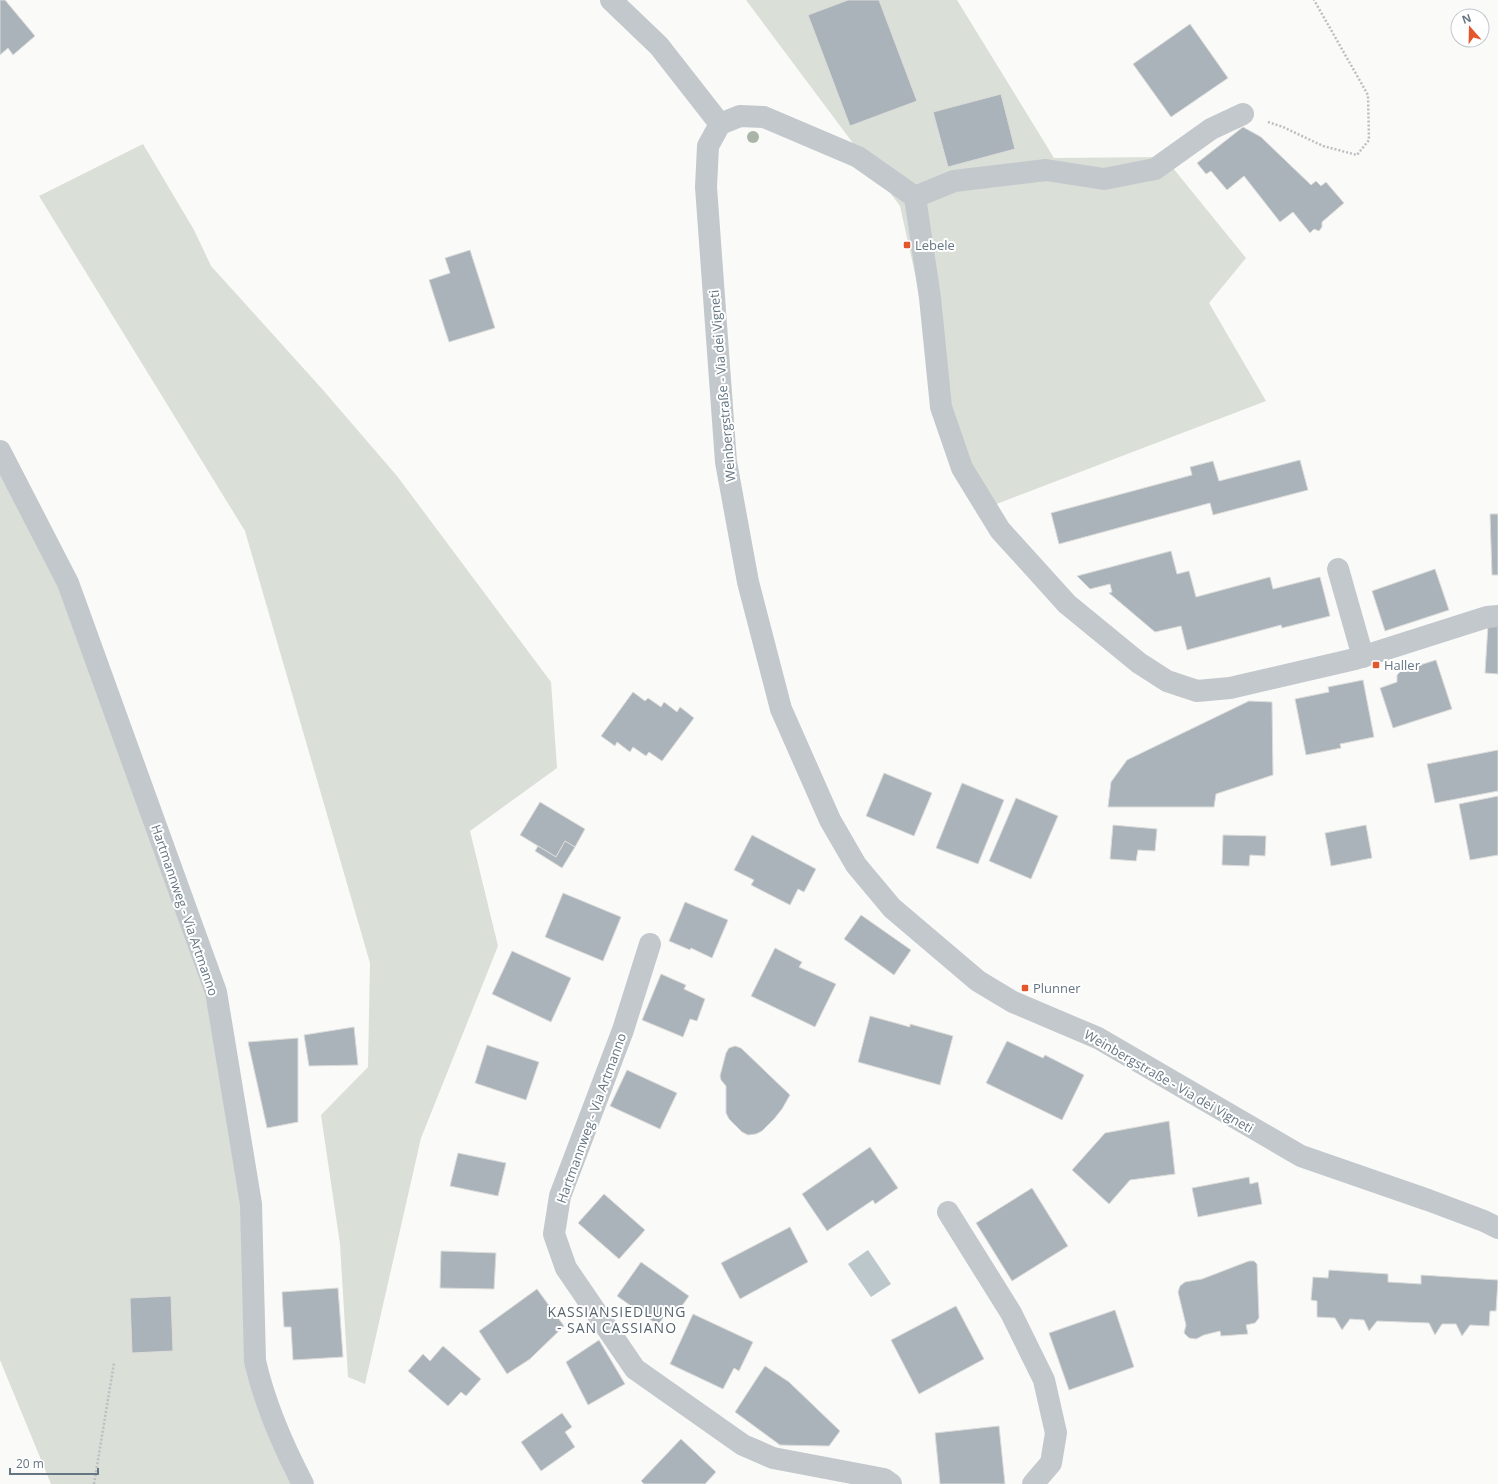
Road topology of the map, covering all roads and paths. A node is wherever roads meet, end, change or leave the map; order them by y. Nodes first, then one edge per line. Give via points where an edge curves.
1 (611, 0) edge
2 (1314, 0) edge
3 (1243, 114) joint
4 (720, 124) junction
5 (916, 197) junction
6 (0, 451) edge
7 (1338, 568) dead end
8 (1498, 616) edge
9 (1363, 657) junction
10 (650, 944) dead end
11 (948, 1212) dead end
12 (1498, 1228) edge
13 (114, 1363) dead end
14 (94, 1484) edge
15 (302, 1484) edge
16 (891, 1484) edge
17 (1033, 1484) edge

1 - 4 street via 659,46
2 - 3 path via 1368,95 1369,140 1357,155 1323,146 1284,127
3 - 5 street via 1211,129 1155,169 1104,179 1046,170 954,181
4 - 5 street via 740,116 764,117 858,157
4 - 12 street, Weinbergstraße - Via dei Vigneti via 708,146 706,187 726,462 748,582 781,709 830,820 856,865 892,908 978,981 1013,1002 1098,1038 1301,1156 1428,1200
5 - 9 street via 941,407 962,468 1000,530 1067,604 1139,663 1167,681 1197,691 1230,688
6 - 15 street, Hartmannweg - Via Artmanno via 68,583 216,992 251,1204 255,1361 269,1413
7 - 9 street
8 - 9 street via 1487,617
10 - 16 street, Hartmannweg - Via Artmanno via 623,1030 560,1196 554,1234 566,1268 636,1369 743,1445 773,1458 884,1479
11 - 17 street via 1011,1313 1044,1380 1056,1433 1051,1463
13 - 14 path

